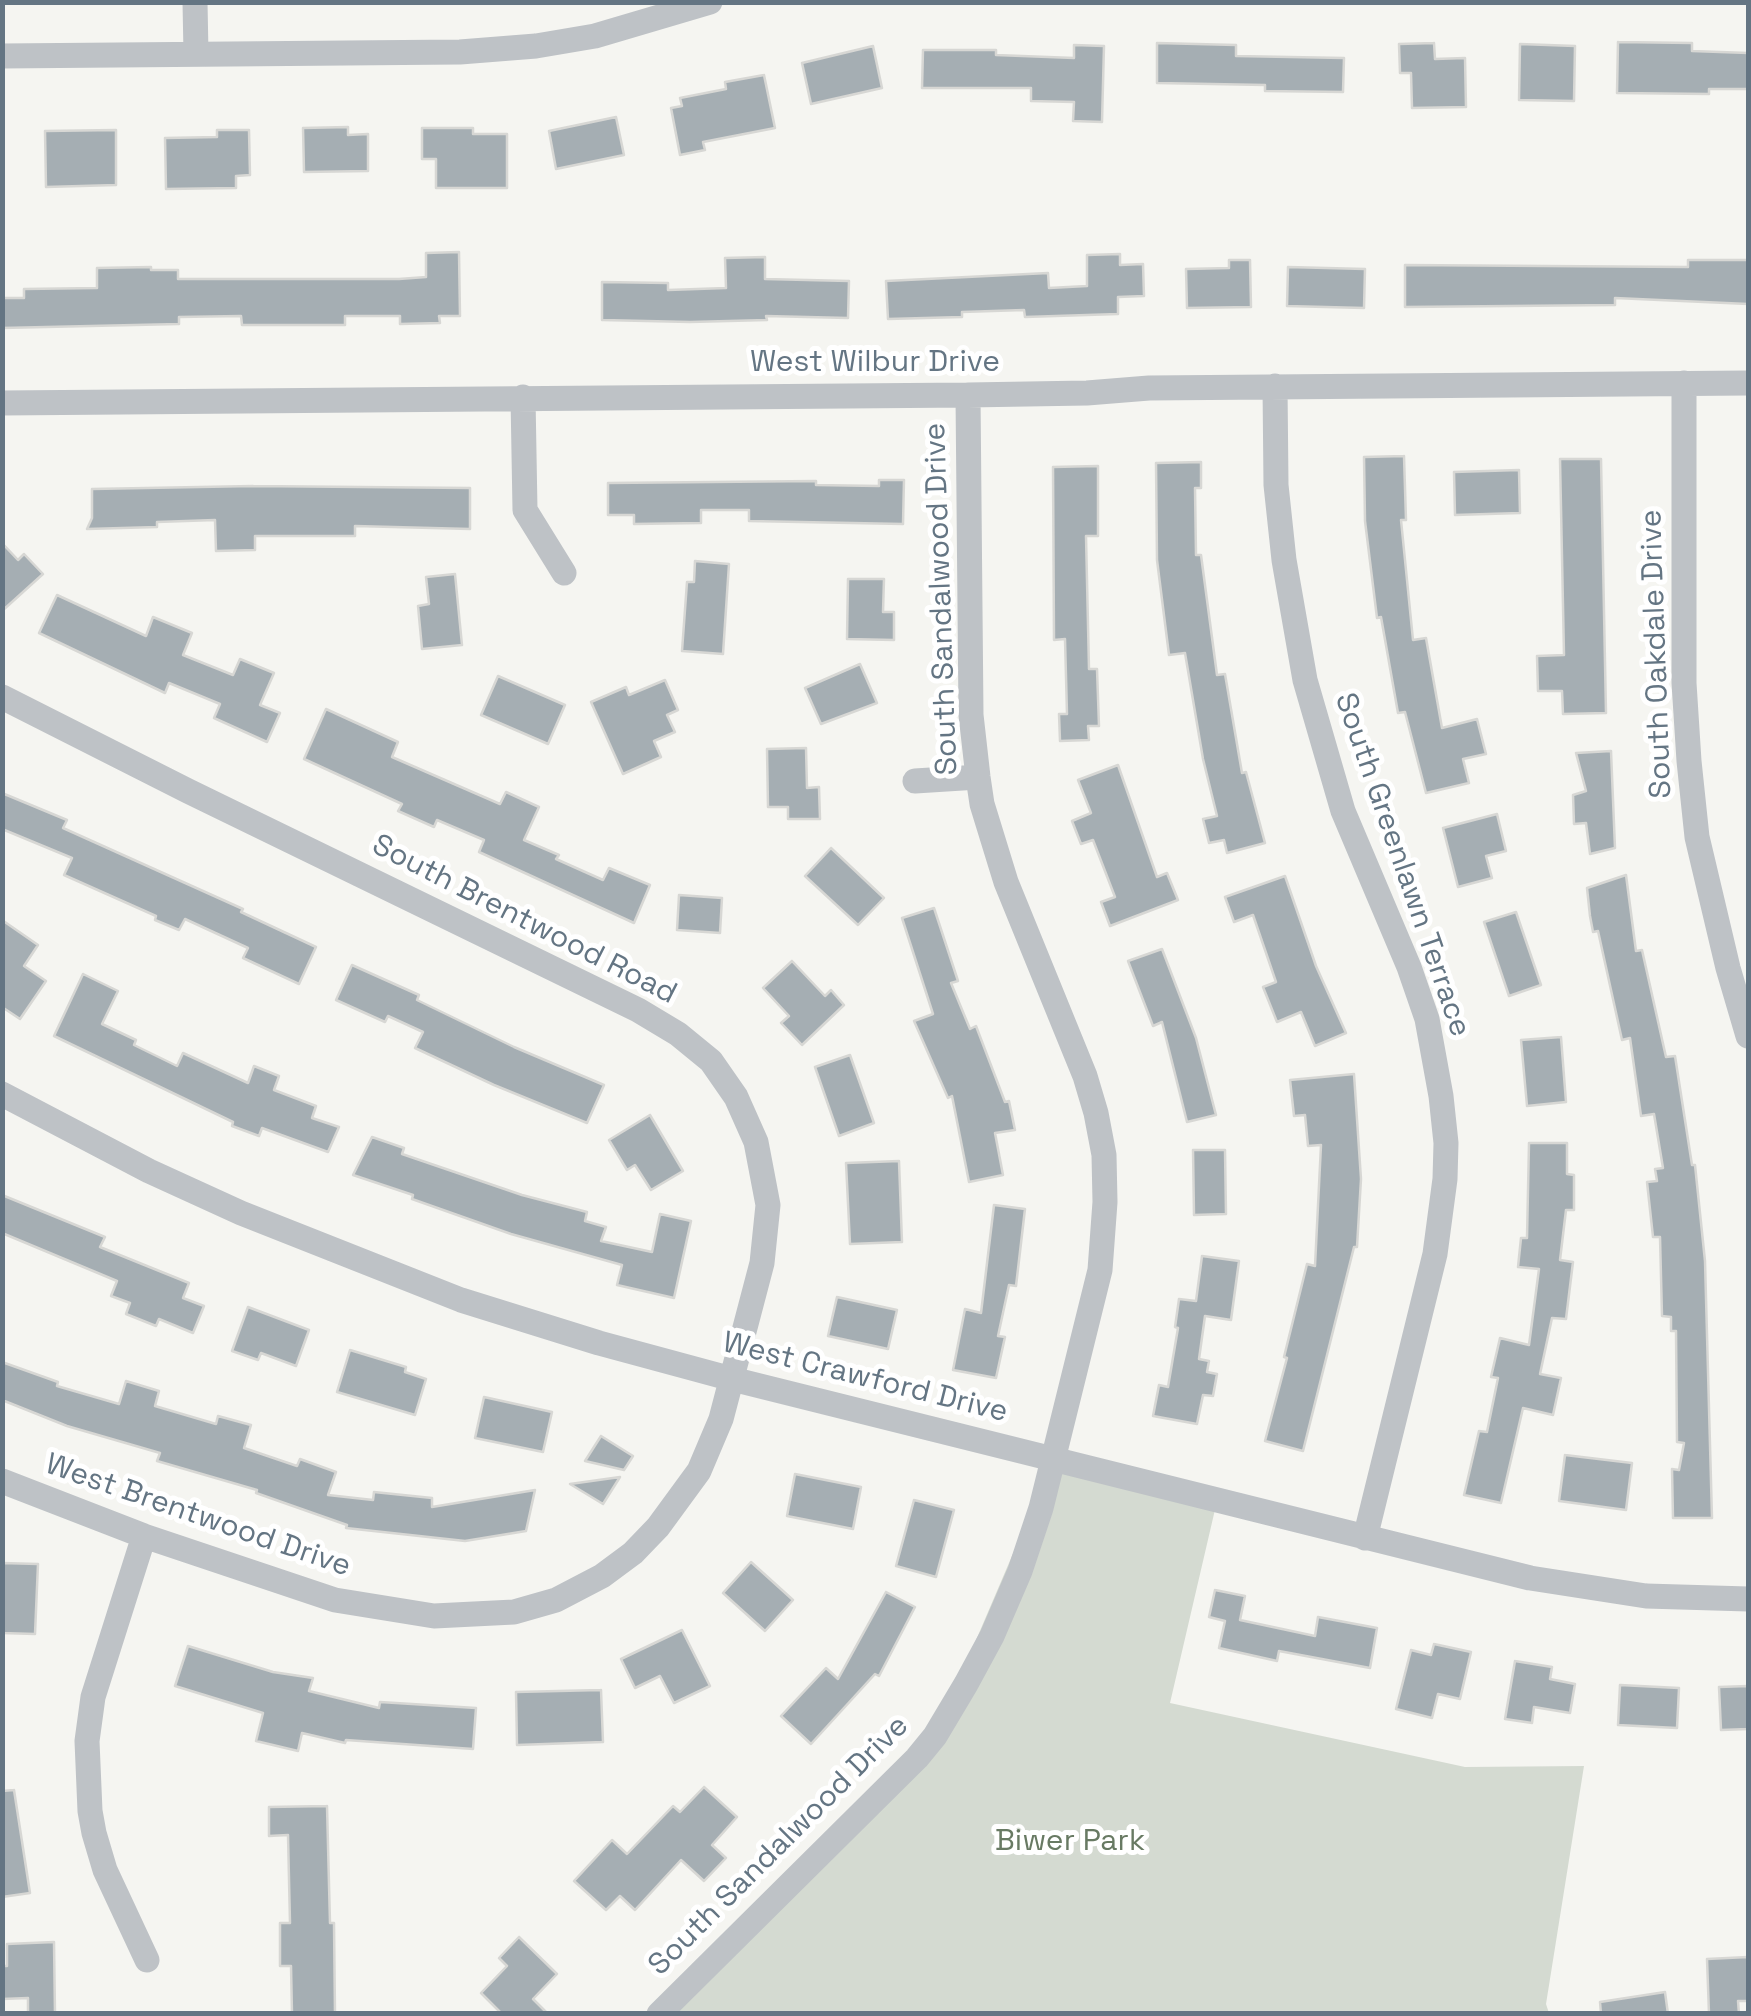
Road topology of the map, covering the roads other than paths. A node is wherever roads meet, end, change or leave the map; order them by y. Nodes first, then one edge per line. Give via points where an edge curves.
1 (196, 2) edge
2 (710, 2) edge
3 (196, 54) junction
4 (2, 56) edge
5 (1684, 383) junction
6 (1748, 383) edge
7 (1275, 386) junction
8 (968, 395) junction
9 (523, 397) junction
10 (2, 402) edge
11 (564, 573) dead end
12 (2, 697) edge
13 (978, 777) junction
14 (915, 782) dead end
15 (1748, 1036) edge
16 (2, 1094) edge
17 (732, 1379) junction
18 (1053, 1460) junction
19 (2, 1481) edge
20 (144, 1536) junction
21 (1364, 1538) junction
22 (1748, 1599) edge
23 (146, 1960) dead end
24 (659, 2014) edge

1 - 3 street
2 - 3 street via 628,28 536,46
3 - 4 street
5 - 6 street, West Wilbur Drive
5 - 7 street, West Wilbur Drive
5 - 15 street, South Oakdale Drive via 1689,761 1697,837
7 - 8 street, West Wilbur Drive
7 - 21 street, South Greenlawn Terrace via 1278,504 1305,680 1343,811 1427,1019 1446,1143 1435,1254
8 - 9 street, West Wilbur Drive
8 - 13 street, South Sandalwood Drive via 971,715
9 - 10 street, West Wilbur Drive
9 - 11 street via 524,510
12 - 17 street, South Brentwood Road via 638,1010 702,1054 736,1097 766,1186 762,1262
13 - 14 street
13 - 18 street, South Sandalwood Drive via 1021,922 1085,1076 1104,1155 1100,1270
16 - 17 street, West Crawford Drive via 149,1171 326,1248 462,1300
17 - 18 street, West Crawford Drive
17 - 20 street, West Brentwood Drive via 704,1460 633,1553 556,1600 514,1612 434,1616 335,1600
18 - 21 street, West Crawford Drive
18 - 24 street, South Sandalwood Drive via 1020,1571 935,1736
19 - 20 street, West Brentwood Drive
20 - 23 street via 93,1697 87,1741 94,1833
21 - 22 street, West Crawford Drive via 1565,1585

